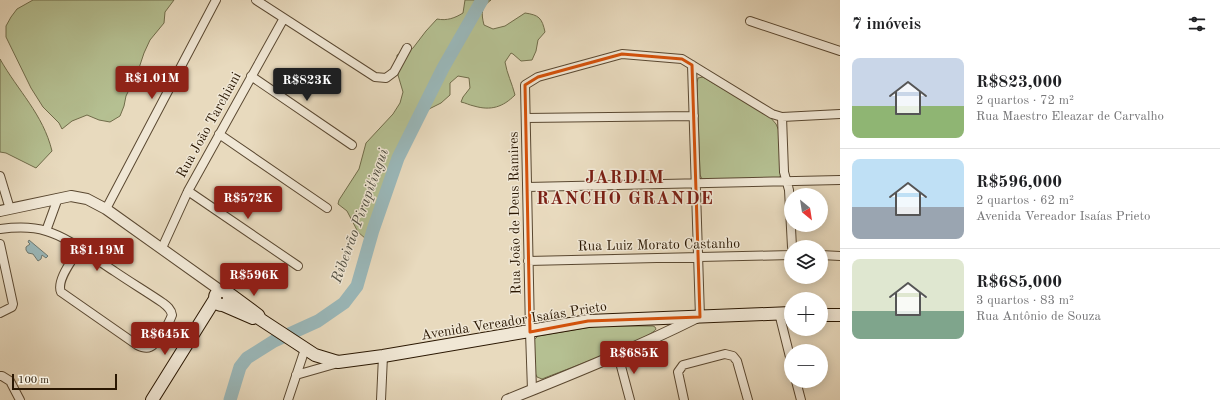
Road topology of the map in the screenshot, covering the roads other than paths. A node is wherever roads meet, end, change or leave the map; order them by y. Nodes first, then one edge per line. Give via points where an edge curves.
1 (216, 0) edge
2 (256, 0) edge
3 (284, 18) junction
4 (750, 20) dead end
5 (407, 48) dead end
6 (840, 51) edge
7 (692, 65) junction
8 (251, 76) junction
9 (840, 114) edge
10 (694, 116) junction
11 (782, 117) junction
12 (526, 118) junction
13 (219, 134) junction
14 (352, 144) dead end
15 (0, 176) edge
16 (840, 180) edge
17 (786, 182) junction
18 (696, 183) junction
19 (527, 187) junction
20 (188, 191) junction
21 (58, 198) junction
22 (10, 208) junction
23 (106, 208) junction
24 (327, 208) dead end
25 (0, 211) edge
26 (0, 229) edge
27 (46, 231) junction
28 (792, 240) edge
29 (0, 244) edge
30 (80, 248) junction
31 (162, 248) junction
32 (784, 255) edge
33 (828, 255) edge
34 (840, 256) edge
35 (698, 258) junction
36 (528, 261) junction
37 (2, 265) edge
38 (298, 266) dead end
39 (220, 298) junction
40 (784, 313) edge
41 (0, 314) edge
42 (828, 315) edge
43 (840, 315) edge
44 (700, 316) junction
45 (530, 332) junction
46 (302, 348) junction
47 (618, 355) junction
48 (383, 356) junction
49 (338, 362) junction
50 (296, 375) junction
51 (0, 376) edge
52 (798, 388) edge
53 (532, 390) junction
54 (20, 400) edge
55 (152, 400) edge
56 (288, 400) edge
57 (381, 400) edge
58 (507, 400) edge
59 (630, 400) edge
60 (684, 400) edge
61 (748, 400) edge
62 (801, 400) edge

1 - 23 street
2 - 3 street
3 - 5 street via 375,77 386,78 394,72
3 - 8 street, Rua João Tarchiani
4 - 6 street
7 - 10 street
7 - 11 street via 772,114
7 - 12 street, Rua João de Deus Ramires via 682,59 622,54 538,76 525,84
8 - 13 street, Rua João Tarchiani
8 - 14 street
9 - 11 street
10 - 12 street
10 - 18 street
11 - 17 street
12 - 19 street, Rua João de Deus Ramires
13 - 20 street, Rua João Tarchiani
13 - 24 street
15 - 22 street
16 - 17 street
17 - 18 street
17 - 28 street via 789,190
18 - 19 street
18 - 35 street
19 - 36 street, Rua João de Deus Ramires
20 - 31 street, Rua João Tarchiani
20 - 38 street
21 - 22 street
21 - 23 street via 78,196
21 - 27 street
22 - 25 street
23 - 31 street
26 - 27 street via 30,227
27 - 30 street
29 - 37 street
30 - 30 street via 61,280 61,292 137,345 149,348 172,315 169,307
31 - 39 street via 205,280
32 - 35 street, Rua Luiz Morato Castanho
33 - 34 street
35 - 36 street, Rua Luiz Morato Castanho
35 - 44 street
36 - 45 street, Rua João de Deus Ramires
37 - 41 street via 13,300 12,307
39 - 46 main road, Avenida Vereador Isaías Prieto via 258,315
39 - 55 main road via 199,325
40 - 44 main road, Avenida Vereador Isaías Prieto
42 - 43 main road
44 - 45 main road, Avenida Vereador Isaías Prieto via 588,322
44 - 47 street
45 - 48 main road, Avenida Vereador Isaías Prieto
45 - 53 street, Rua João de Deus Ramires
46 - 49 main road, Avenida Vereador Isaías Prieto
46 - 50 street
47 - 53 street
47 - 59 street
48 - 49 main road, Avenida Vereador Isaías Prieto
48 - 57 street
49 - 50 street, Avenida Vereador Isaías Prieto
50 - 56 street
51 - 54 street via 10,380
52 - 62 street
53 - 58 street
60 - 61 street via 678,372 683,365 725,354 733,356 738,361

